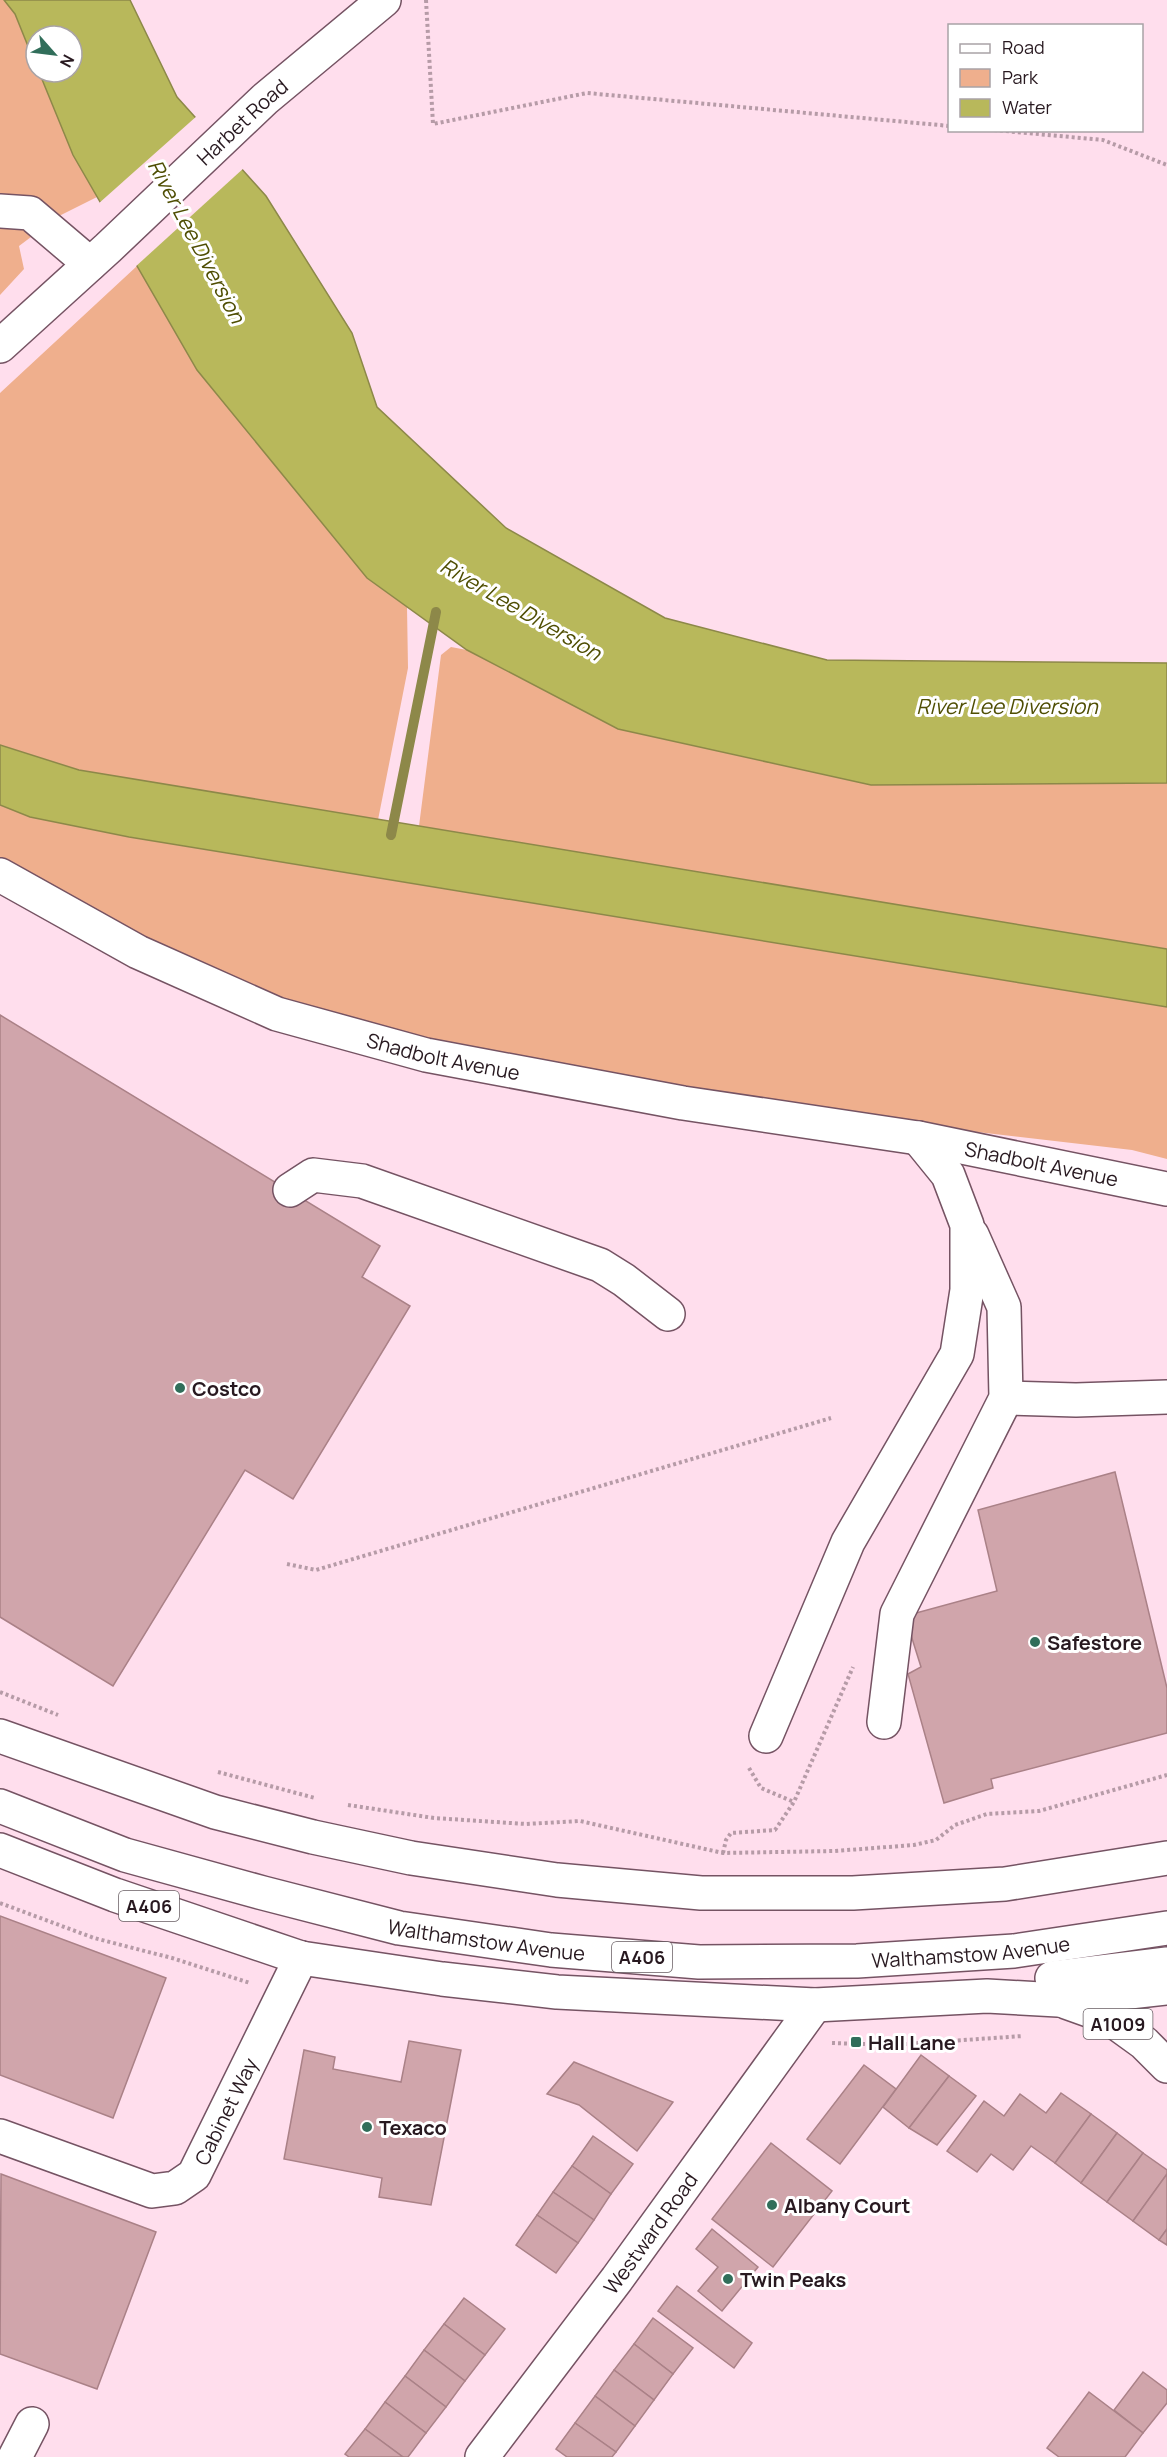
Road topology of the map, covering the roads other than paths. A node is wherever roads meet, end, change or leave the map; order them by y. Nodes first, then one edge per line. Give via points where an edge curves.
1 (384, 0) edge
2 (0, 211) edge
3 (99, 256) junction
4 (0, 346) edge
5 (0, 875) edge
6 (918, 1138) junction
7 (1167, 1189) edge
8 (290, 1190) dead end
9 (967, 1225) junction
10 (668, 1314) dead end
11 (1167, 1397) edge
12 (1006, 1398) junction
13 (884, 1722) dead end
14 (0, 1736) edge
15 (766, 1736) dead end
16 (0, 1806) edge
17 (0, 1850) edge
18 (1167, 1858) edge
19 (1167, 1928) edge
20 (301, 1958) junction
21 (1167, 1964) edge
22 (1167, 1988) edge
23 (987, 1996) junction
24 (1059, 2000) junction
25 (815, 2006) junction
26 (1167, 2066) edge
27 (0, 2136) edge
28 (32, 2424) dead end
29 (15, 2457) edge
30 (482, 2457) edge

1 - 3 main road, Harbet Road via 265,99
2 - 3 main road via 30,213
3 - 4 main road, Harbet Road
5 - 6 main road, Shadbolt Avenue via 138,952 277,1014 426,1055 683,1103
6 - 7 main road, Shadbolt Avenue
6 - 9 main road, Shadbolt Avenue via 948,1175
8 - 10 main road via 312,1175 362,1182 600,1265
9 - 12 main road via 1004,1307
9 - 15 main road, Shadbolt Avenue via 967,1290 957,1353 848,1542
11 - 12 main road
12 - 13 main road via 897,1614
14 - 18 main road via 215,1812 411,1858 557,1880 701,1893 854,1893 1005,1884
16 - 19 main road, Walthamstow Avenue / A406 via 125,1855 263,1893 399,1928 551,1950 699,1962 857,1961 1014,1951
17 - 20 main road, A406 via 115,1895
20 - 25 main road via 557,1992
20 - 27 main road, Cabinet Way via 194,2175 175,2188 152,2191
21 - 23 main road via 1049,1979
22 - 24 main road
23 - 24 main road
23 - 25 main road
24 - 26 main road, A1009 via 1108,2017
25 - 30 main road, Westward Road
28 - 29 main road

